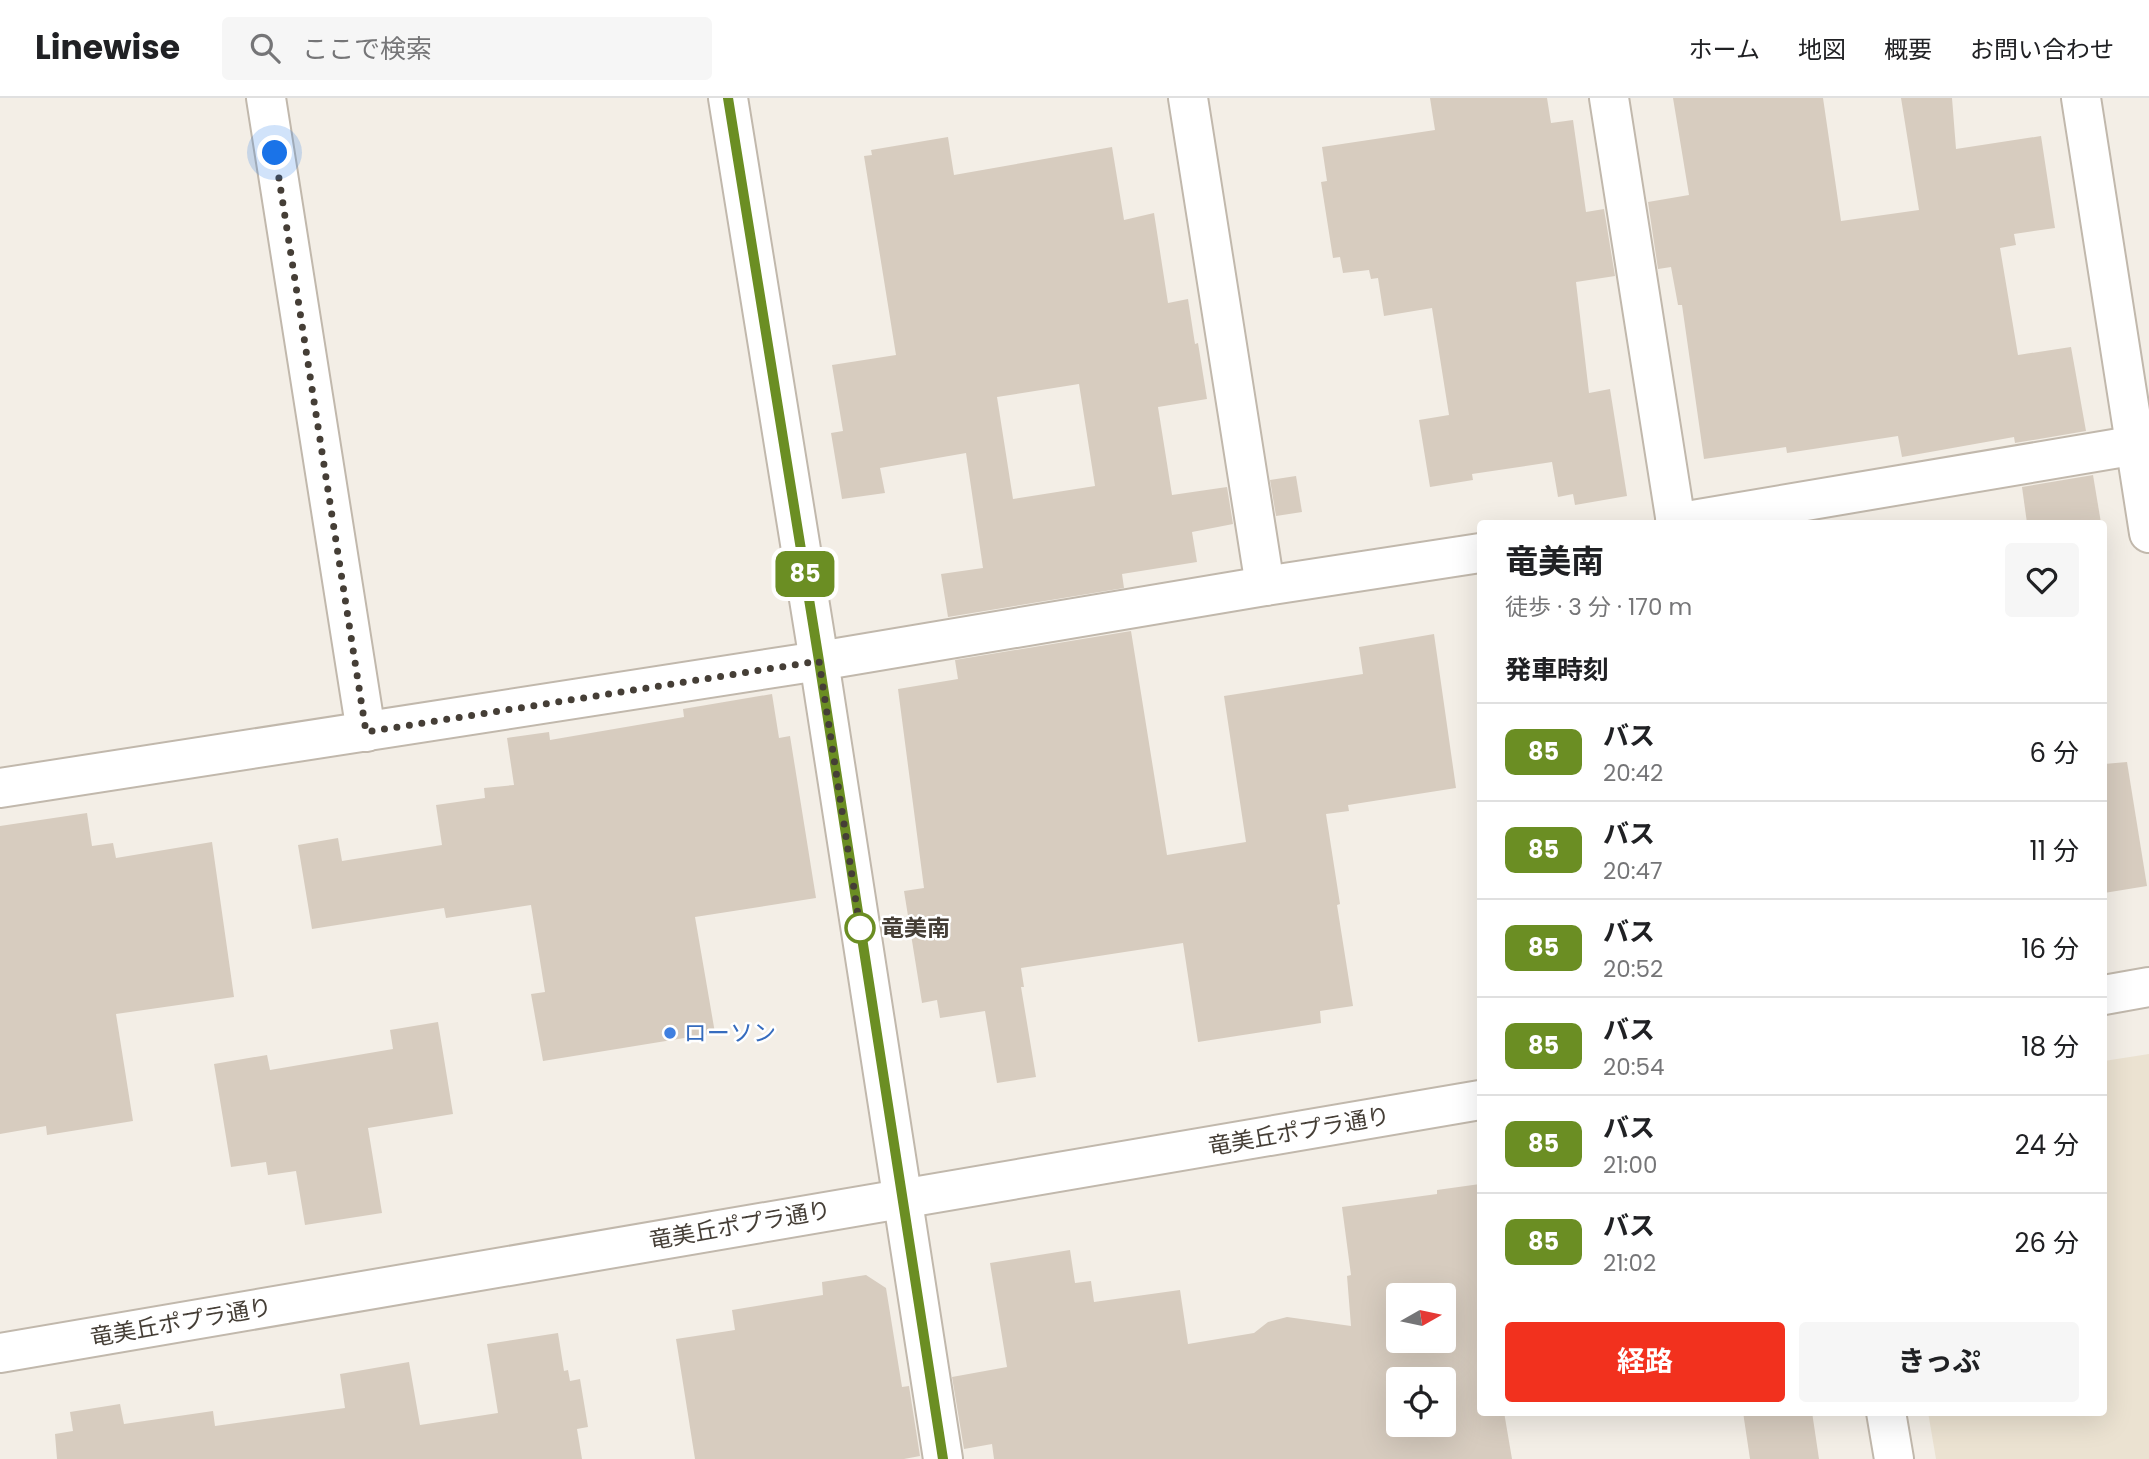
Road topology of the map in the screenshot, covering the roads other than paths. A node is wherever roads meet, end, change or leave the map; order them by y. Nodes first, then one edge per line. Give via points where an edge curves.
1 (266, 98) edge
2 (728, 98) edge
3 (1188, 98) edge
4 (1608, 98) edge
5 (2081, 98) edge
6 (2142, 444) edge
7 (1676, 520) edge
8 (1694, 520) edge
9 (2149, 533) edge
10 (1477, 553) edge
11 (1265, 586) junction
12 (819, 661) junction
13 (366, 732) junction
14 (0, 788) edge
15 (2149, 987) edge
16 (2107, 994) edge
17 (1477, 1101) edge
18 (902, 1197) junction
19 (0, 1353) edge
20 (1887, 1416) edge
21 (943, 1459) edge
22 (1894, 1459) edge

1 - 13 street
2 - 12 street
3 - 11 street
4 - 7 street
5 - 6 street
6 - 8 street
6 - 9 street
10 - 11 street
11 - 12 street
12 - 13 street
12 - 18 street
13 - 14 street
15 - 16 street
17 - 18 street, 竜美丘ポプラ通り
18 - 19 street, 竜美丘ポプラ通り
18 - 21 street
20 - 22 street

